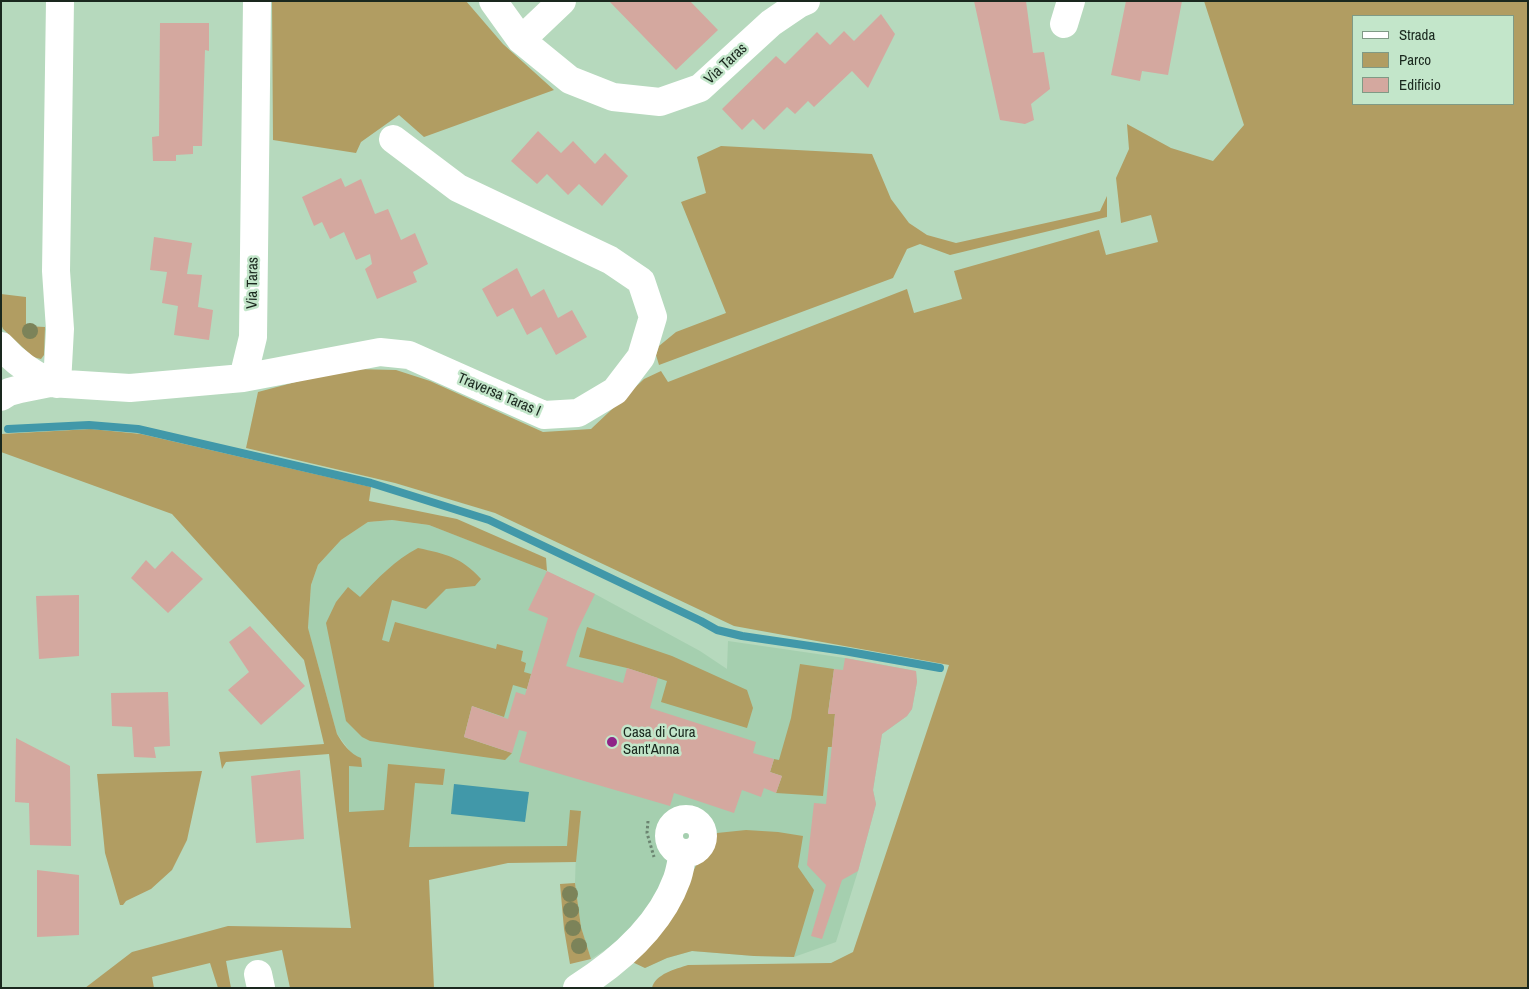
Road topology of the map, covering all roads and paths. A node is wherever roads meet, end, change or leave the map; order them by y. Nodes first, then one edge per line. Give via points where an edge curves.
1 (60, 1) edge
2 (256, 1) edge
3 (493, 1) edge
4 (562, 1) edge
5 (806, 1) edge
6 (521, 40) junction
7 (393, 139) dead end
8 (5, 354) edge
9 (243, 378) junction
10 (54, 383) junction
11 (4, 393) edge
12 (648, 821) dead end
13 (683, 853) dead end
14 (654, 858) dead end
15 (577, 988) edge

1 - 10 street via 56,271 60,329
2 - 9 street, Via Taras via 253,338
3 - 6 street, Via Taras
4 - 6 street
5 - 6 street, Via Taras via 771,23 700,88 660,102 613,97 570,80
7 - 9 street, Traversa Taras I via 458,188 610,260 641,281 653,317 641,357 615,391 578,413 553,415 544,415 409,355 380,352
8 - 10 street
9 - 10 street via 130,388
10 - 11 street
12 - 14 path via 646,833
13 - 15 street via 677,878 656,918 599,974

